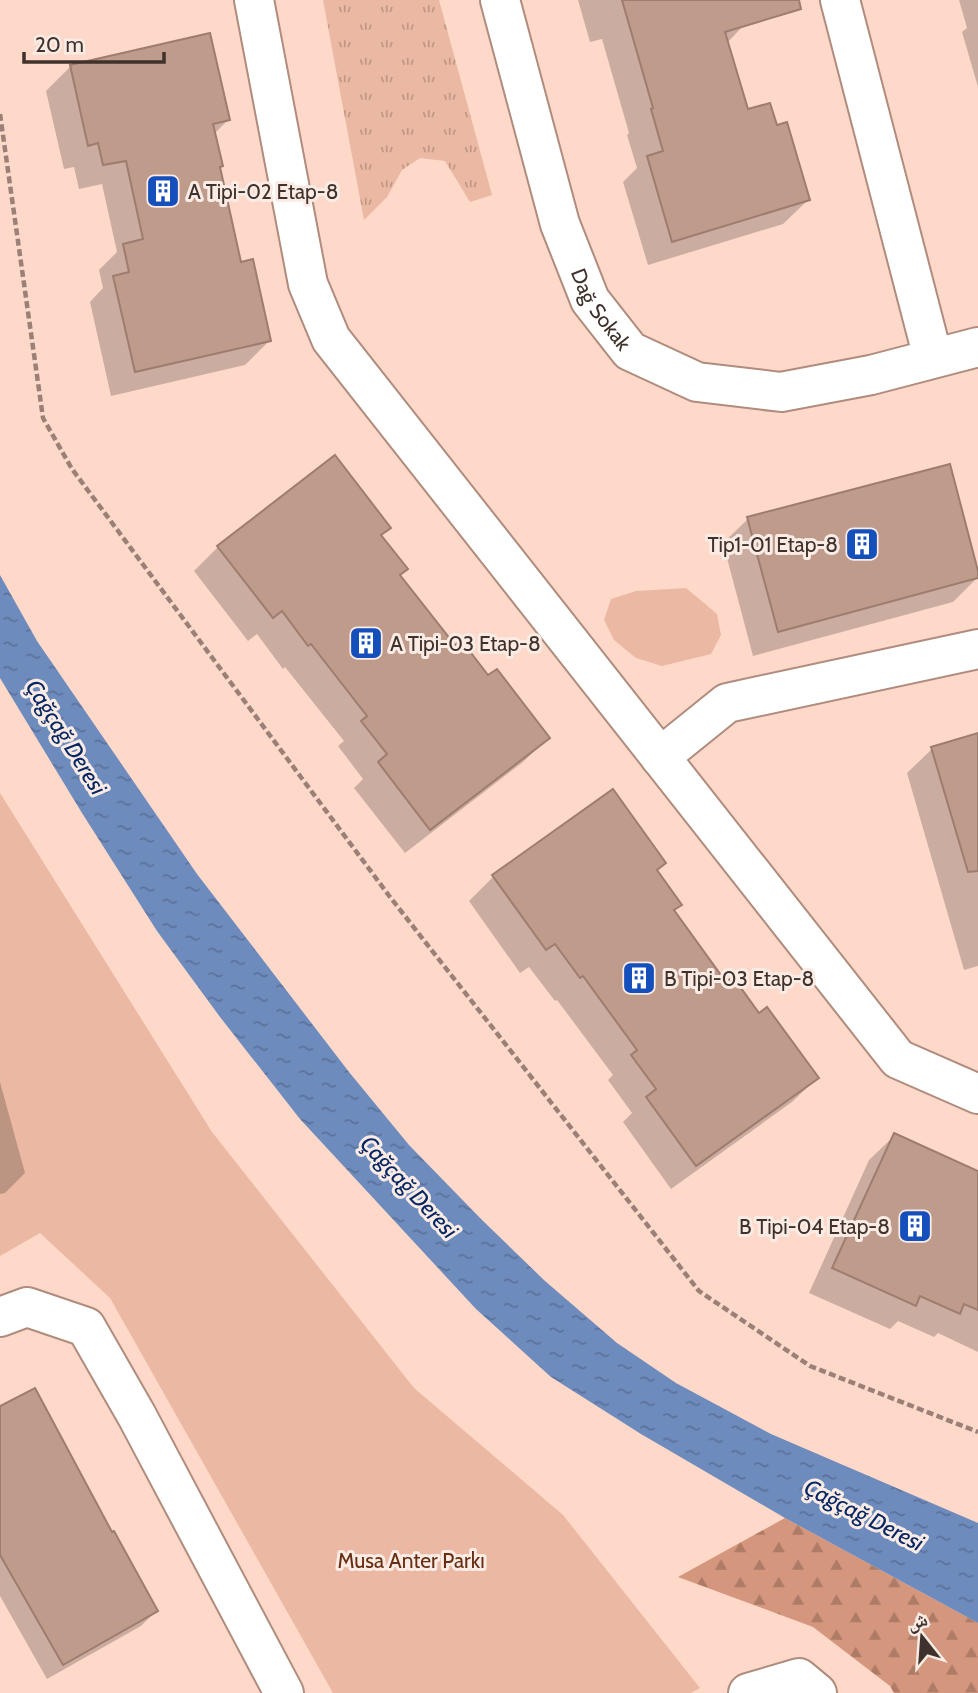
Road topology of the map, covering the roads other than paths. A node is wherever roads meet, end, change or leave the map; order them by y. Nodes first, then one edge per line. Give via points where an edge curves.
1 (254, 0) edge
2 (500, 0) edge
3 (841, 0) edge
4 (978, 347) edge
5 (933, 358) junction
6 (978, 649) edge
7 (660, 757) junction
8 (978, 1094) edge
9 (0, 1317) edge
10 (284, 1693) edge
11 (748, 1693) edge
12 (817, 1693) edge

1 - 7 street via 309,284 331,340
2 - 5 street, Dağ Sokak via 560,224 590,300 630,351 697,382 781,392
3 - 5 street
4 - 5 street, Dağ Sokak
6 - 7 street via 727,702
7 - 8 street via 898,1059
9 - 10 street via 27,1307 86,1327
11 - 12 street via 799,1678

